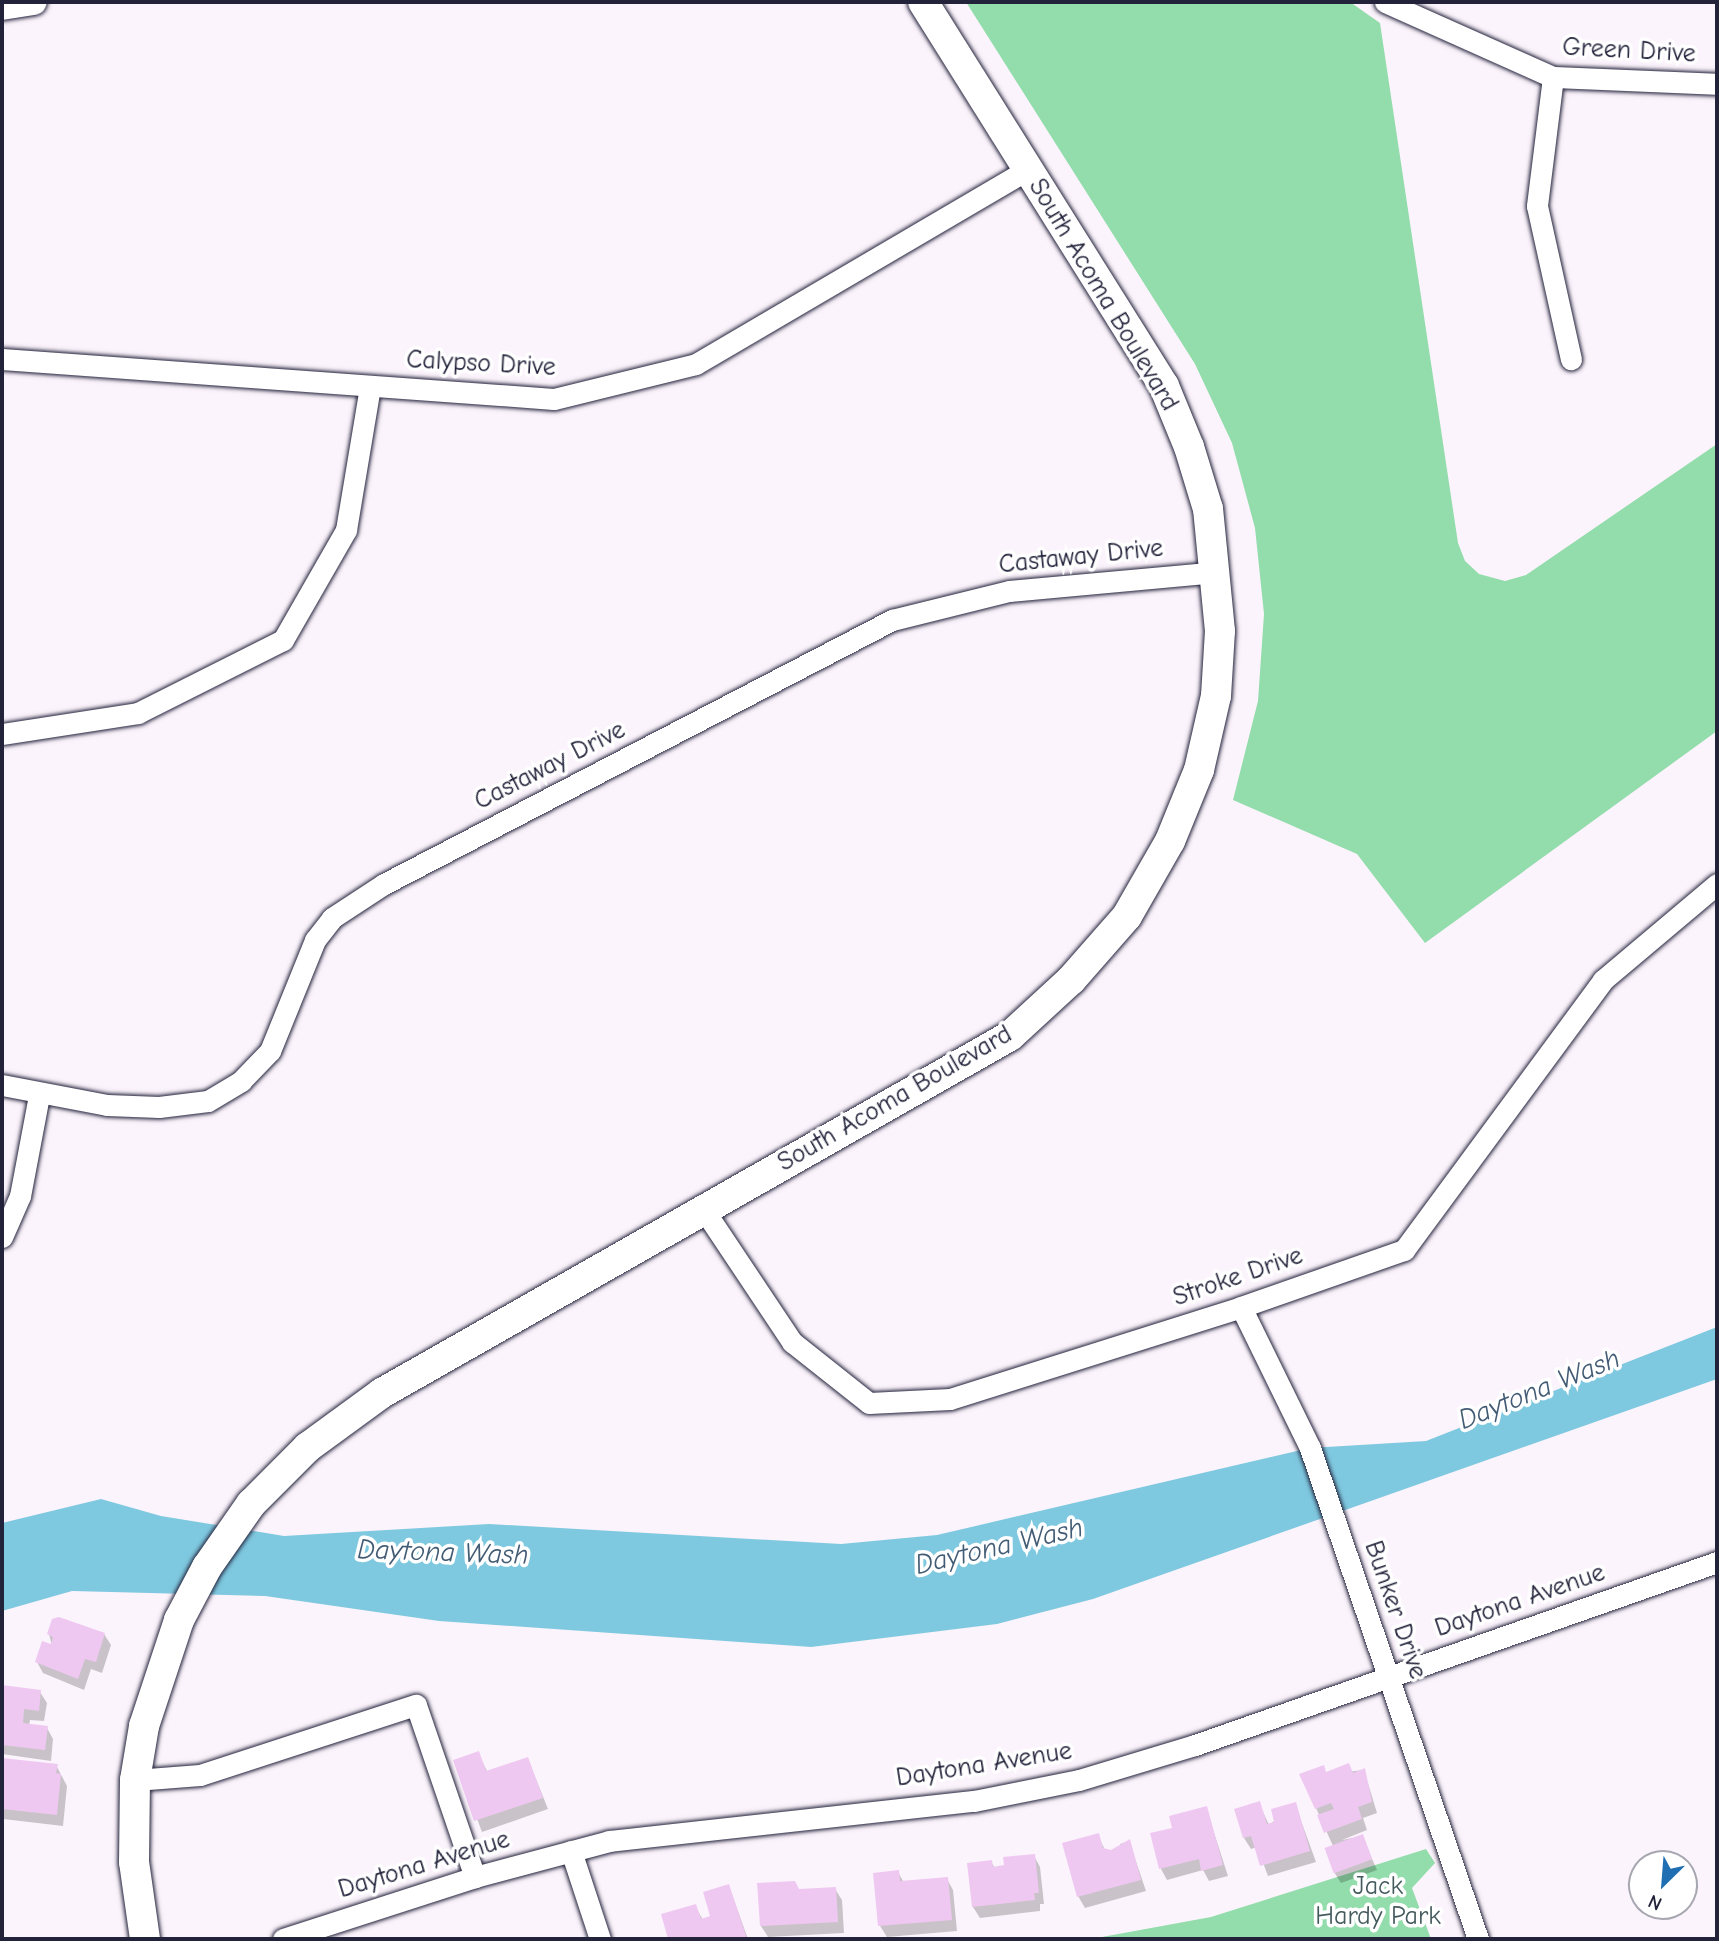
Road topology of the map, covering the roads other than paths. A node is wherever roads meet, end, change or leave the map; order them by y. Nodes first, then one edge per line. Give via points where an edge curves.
1 (34, 2) edge
2 (923, 2) edge
3 (1385, 2) edge
4 (2, 7) edge
5 (1553, 77) junction
6 (1717, 84) edge
7 (1028, 169) junction
8 (2, 359) edge
9 (1571, 359) dead end
10 (370, 387) junction
11 (1216, 572) junction
12 (2, 734) edge
13 (1716, 887) edge
14 (2, 1085) edge
15 (39, 1095) junction
16 (704, 1209) junction
17 (2, 1237) edge
18 (1241, 1307) junction
19 (1717, 1562) edge
20 (1387, 1675) junction
21 (135, 1780) junction
22 (571, 1851) junction
23 (475, 1877) junction
24 (145, 1939) edge
25 (283, 1939) edge
26 (600, 1939) edge
27 (1478, 1939) edge

1 - 4 street
2 - 7 main road, South Acoma Boulevard
3 - 5 street, Green Drive
5 - 6 street, Green Drive
5 - 9 street via 1537,206
7 - 10 street, Calypso Drive via 696,364 554,399
7 - 11 main road, South Acoma Boulevard via 1164,386 1208,509
8 - 10 street, Calypso Drive
10 - 12 street via 346,530 283,640 138,713
11 - 15 street, Castaway Drive via 1009,591 892,620 348,906 315,940 270,1051 241,1081 208,1101 159,1107
11 - 16 main road, South Acoma Boulevard via 1216,696 1199,770 1170,841 1127,916 1071,981 1010,1036
13 - 18 street, Stroke Drive via 1604,980 1404,1250
14 - 15 street, Castaway Drive
15 - 17 street via 20,1196
16 - 18 street, Stroke Drive via 792,1342 869,1403 950,1399
16 - 21 main road, South Acoma Boulevard via 382,1393 309,1447 251,1504 207,1567 179,1620 144,1726
18 - 20 street, Bunker Drive via 1310,1448
19 - 20 street, Daytona Avenue
20 - 22 street, Daytona Avenue via 1195,1745 1018,1793 652,1834
20 - 27 street, Bunker Drive
21 - 23 street via 200,1775 416,1705
21 - 24 main road, South Acoma Boulevard via 134,1862
22 - 23 street, Daytona Avenue
22 - 26 street
23 - 25 street, Daytona Avenue

